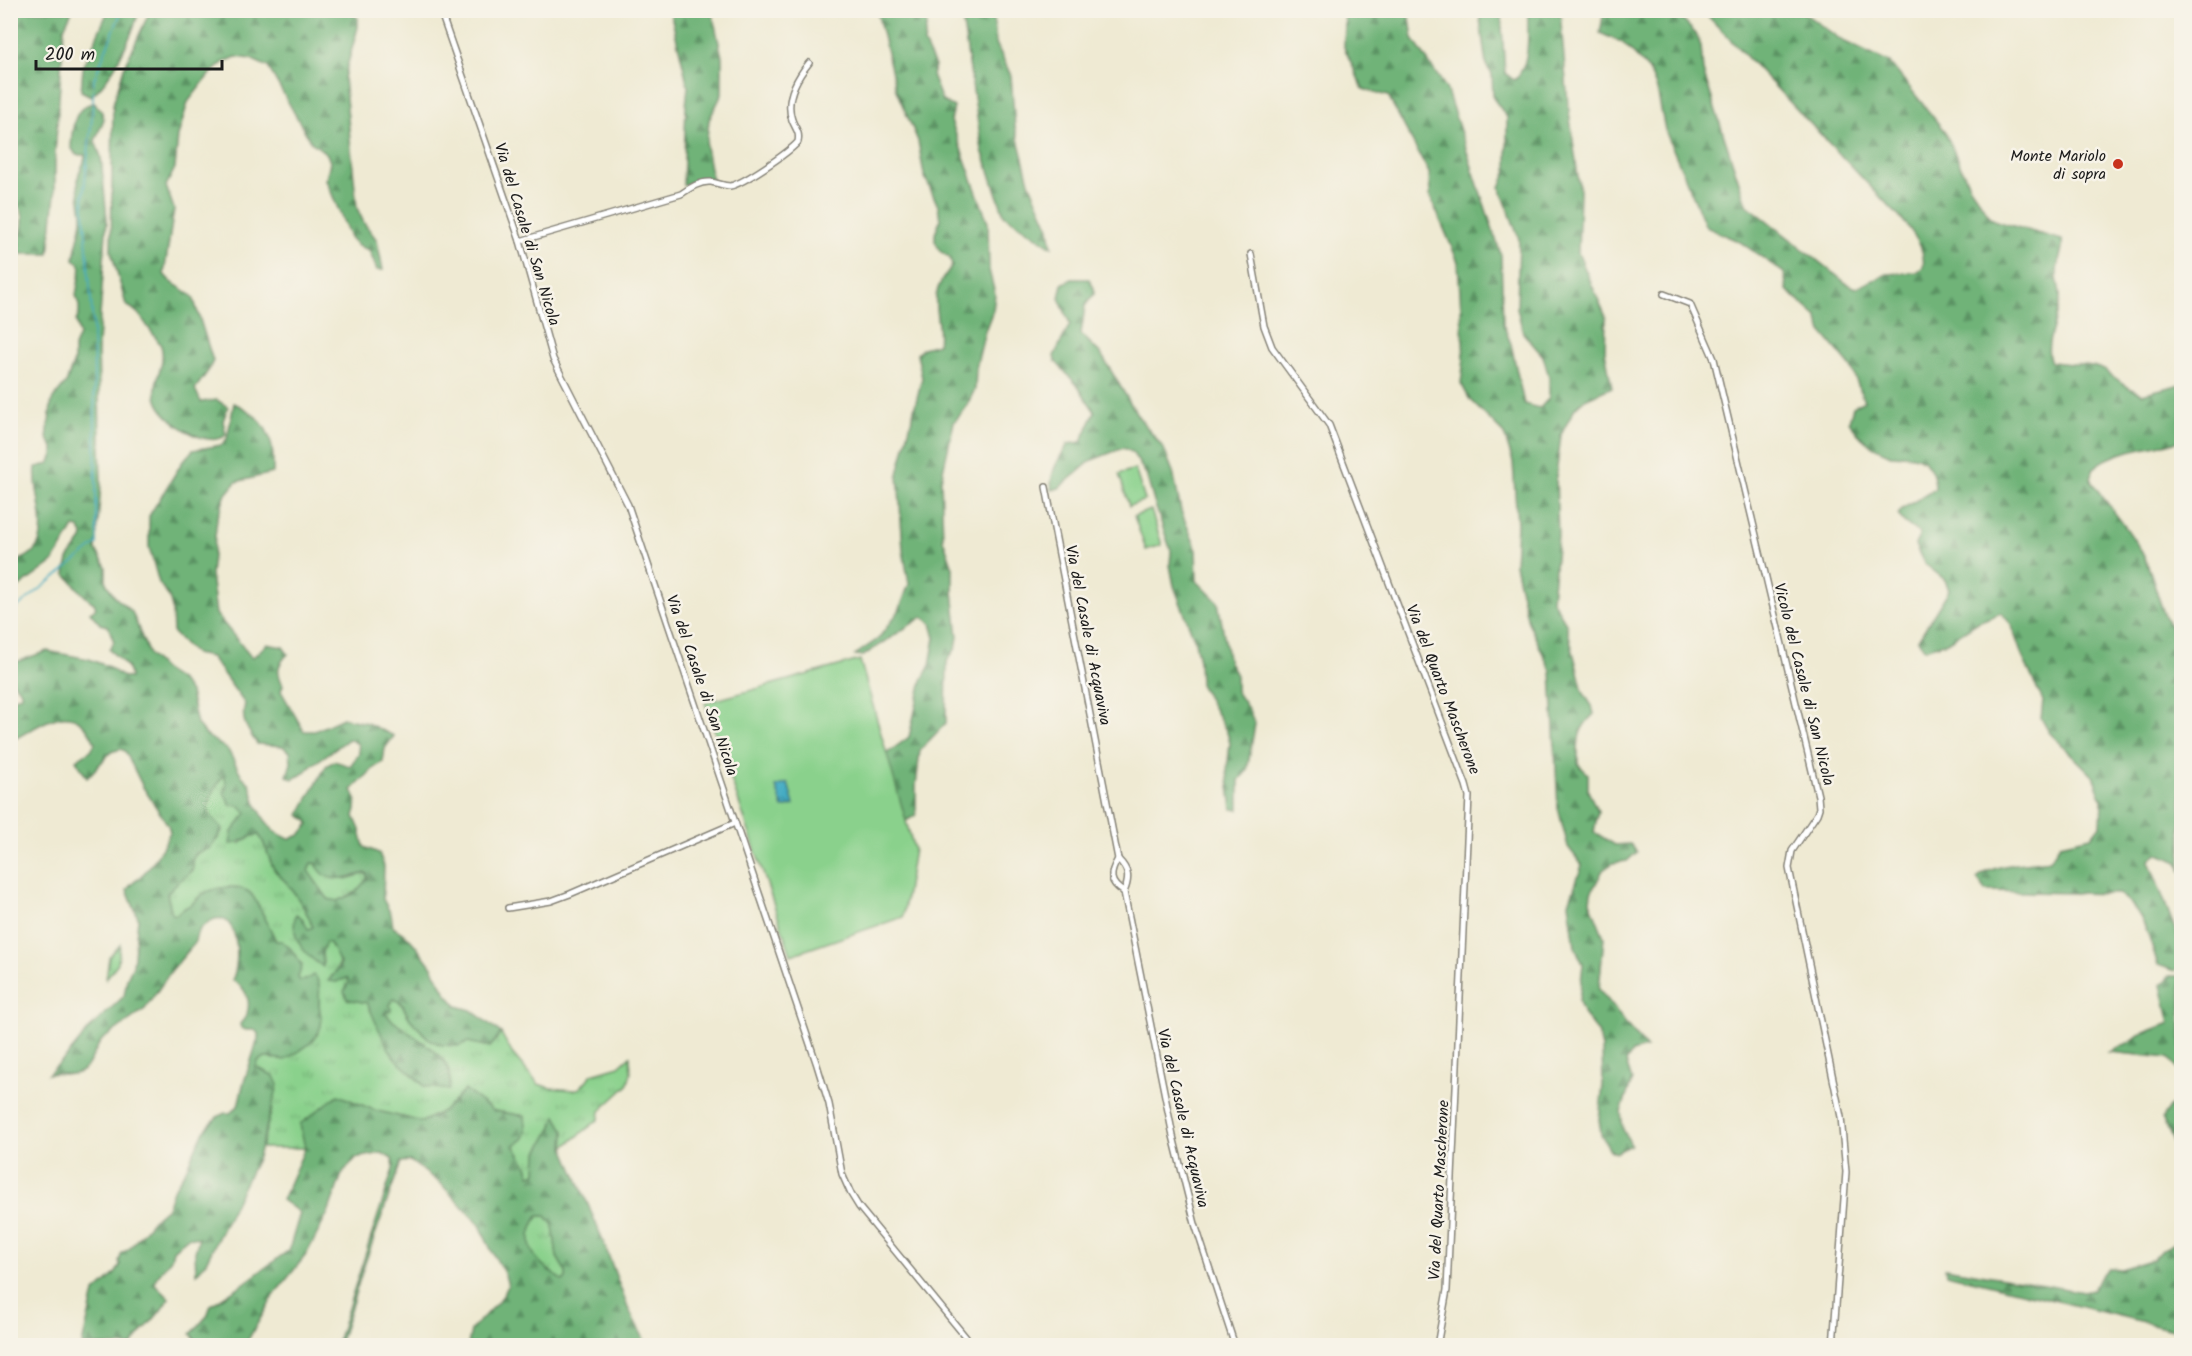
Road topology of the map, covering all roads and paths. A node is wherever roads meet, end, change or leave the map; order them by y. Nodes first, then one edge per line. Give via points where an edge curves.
1 (440, 10) edge
2 (809, 63) dead end
3 (520, 241) junction
4 (1251, 254) dead end
5 (1664, 294) dead end
6 (1047, 487) dead end
7 (735, 823) junction
8 (1118, 859) junction
9 (1124, 892) junction
10 (508, 908) dead end
11 (974, 1346) edge
12 (1235, 1346) edge
13 (1437, 1346) edge
14 (1833, 1346) edge

1 - 3 street, Via del Casale di San Nicola
2 - 3 street via 799,76 789,103 798,142 747,178 732,186 699,183 681,194
3 - 7 street, Via del Casale di San Nicola via 553,359 628,504
4 - 13 street, Via del Quarto Mascherone via 1264,327 1272,347 1329,425 1468,792 1447,1290
5 - 14 street, Vicolo del Casale di San Nicola via 1690,304 1714,358 1818,796 1819,808 1792,851 1789,867 1845,1144
6 - 8 street, Via del Casale di Acquaviva
7 - 10 street via 570,894
7 - 11 street, Via del Casale di San Nicola via 820,1074 846,1185 859,1207
8 - 9 street, Via del Casale di Acquaviva via 1128,873
8 - 9 street, Via del Casale di Acquaviva via 1110,876 1112,884
9 - 12 street, Via del Casale di Acquaviva via 1175,1147 1195,1224

